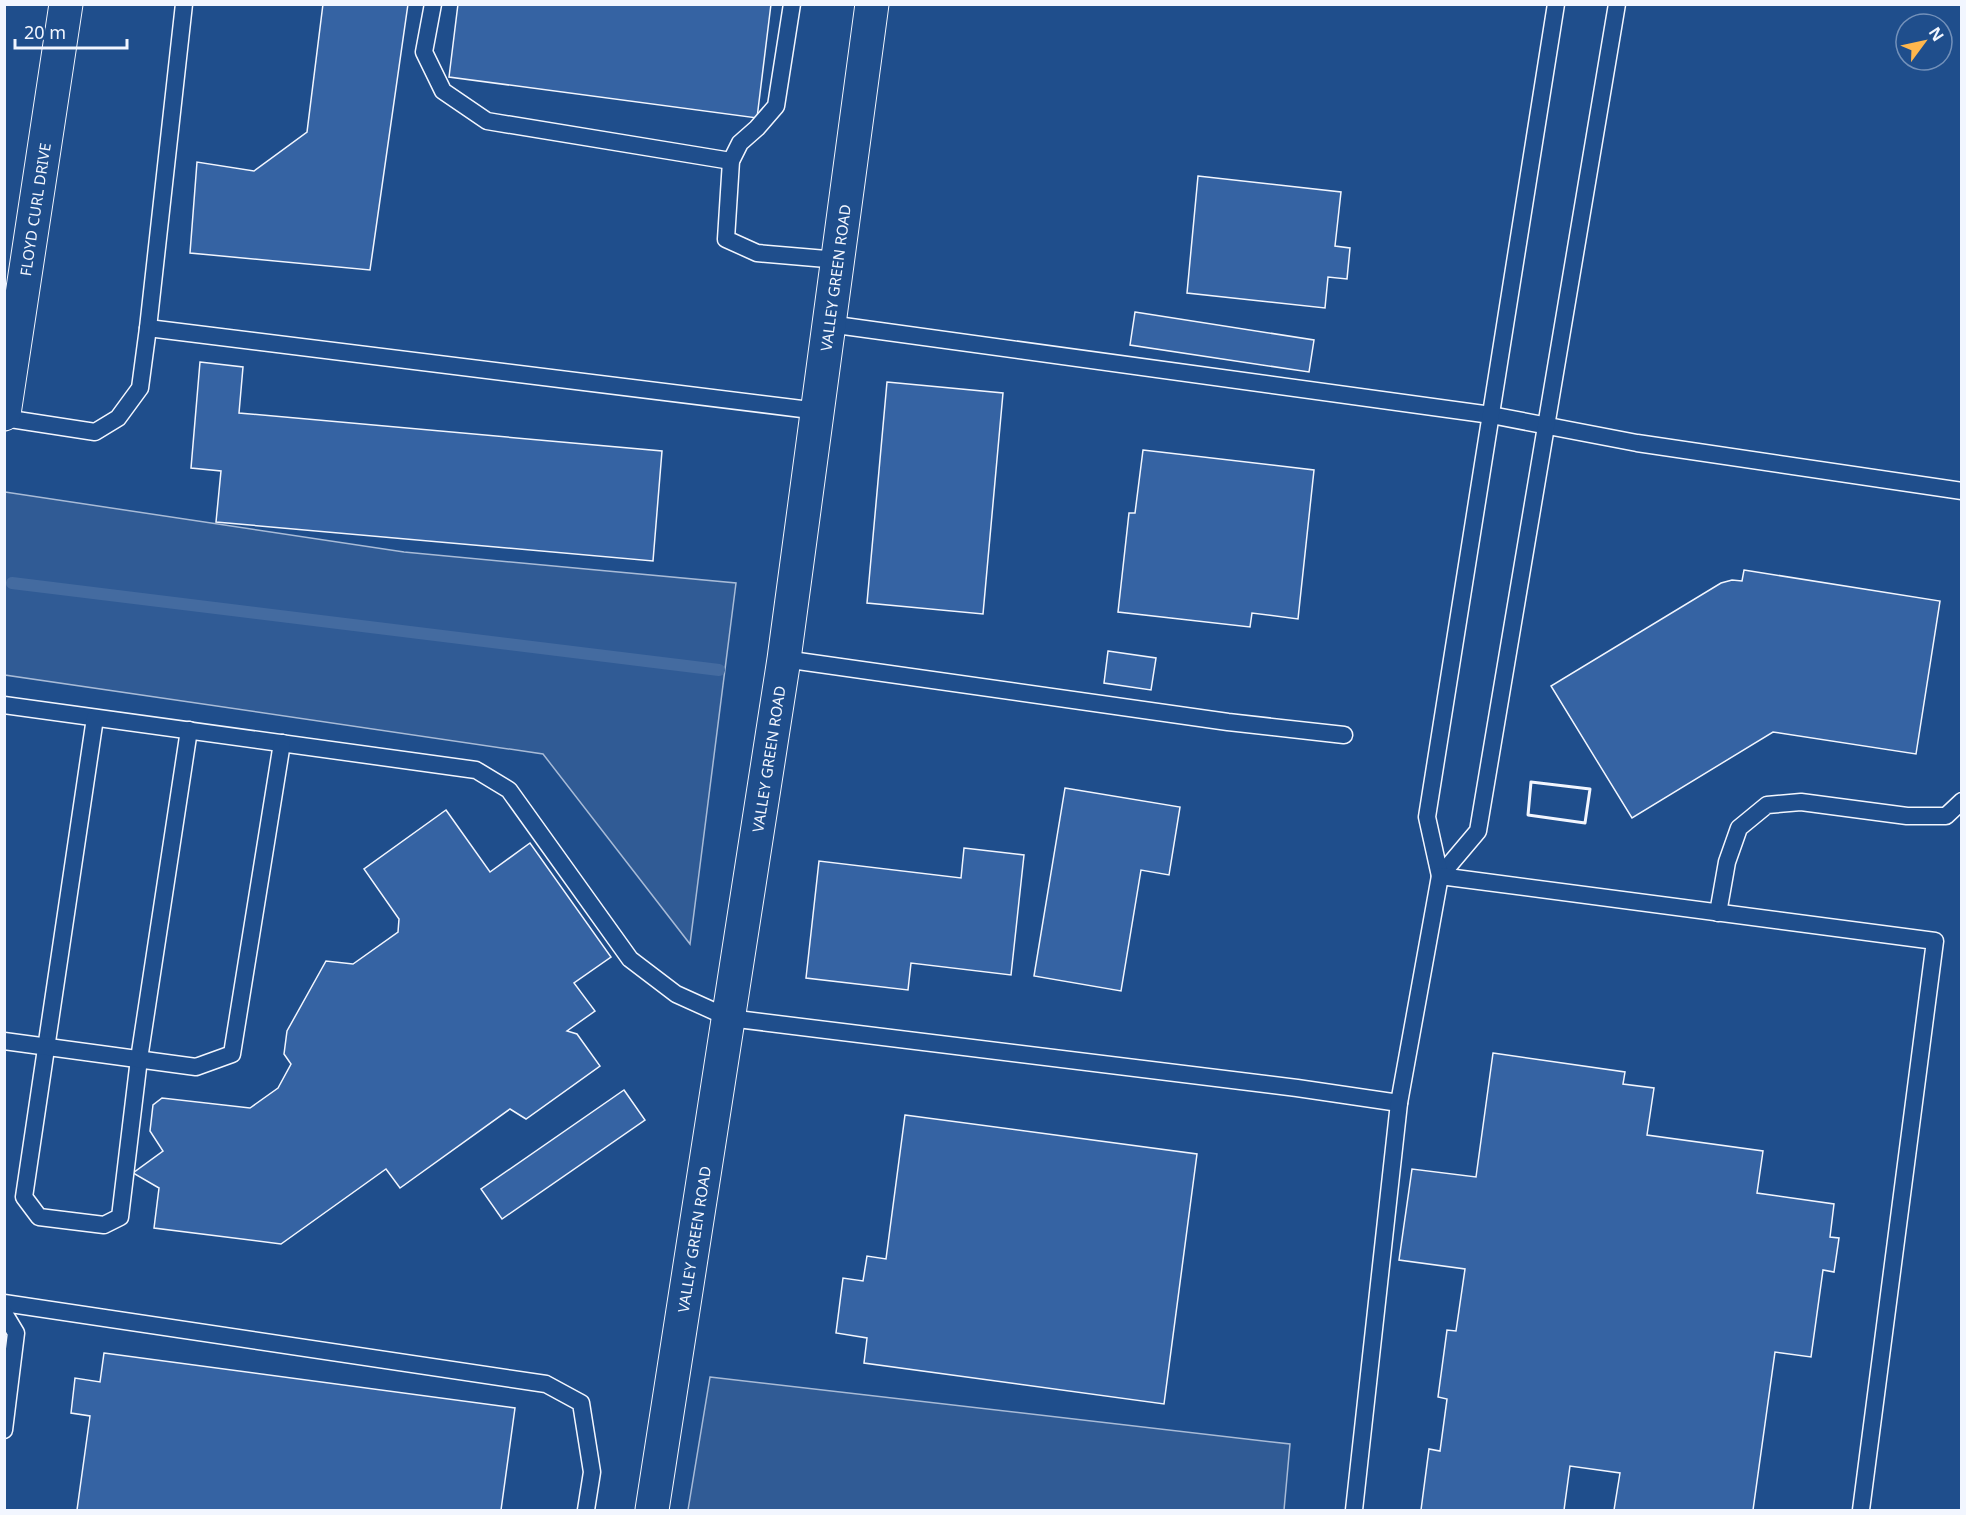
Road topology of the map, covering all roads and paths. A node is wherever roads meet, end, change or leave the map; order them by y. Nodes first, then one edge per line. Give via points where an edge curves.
1 (66, 4) edge
2 (184, 4) edge
3 (434, 4) edge
4 (792, 4) edge
5 (872, 4) edge
6 (1556, 4) edge
7 (1617, 4) edge
8 (731, 161) junction
9 (838, 260) junction
10 (829, 324) junction
11 (148, 328) junction
12 (818, 411) junction
13 (1491, 415) junction
14 (4, 416) edge
15 (1546, 426) junction
16 (1962, 491) edge
17 (784, 659) junction
18 (4, 705) edge
19 (94, 718) junction
20 (189, 730) junction
21 (1344, 735) dead end
22 (282, 743) junction
23 (1962, 801) edge
24 (1440, 876) junction
25 (1718, 913) junction
26 (729, 1018) junction
27 (4, 1041) edge
28 (45, 1046) junction
29 (139, 1059) junction
30 (1399, 1103) junction
31 (4, 1303) edge
32 (4, 1313) edge
33 (4, 1430) edge
34 (586, 1510) edge
35 (652, 1510) edge
36 (1354, 1510) edge
37 (1861, 1510) edge

1 - 14 street, FLOYD CURL DRIVE
2 - 11 lane
3 - 8 lane via 424,52 443,91 487,121
4 - 8 lane via 776,106 740,143
5 - 9 street, VALLEY GREEN ROAD
6 - 13 lane
7 - 15 lane
8 - 9 lane via 726,239 757,253
9 - 10 street, VALLEY GREEN ROAD
10 - 12 street, VALLEY GREEN ROAD
10 - 13 lane
11 - 12 lane
11 - 14 lane via 140,388 118,418 95,432
12 - 17 street, VALLEY GREEN ROAD
13 - 15 lane
13 - 24 lane via 1426,817
15 - 16 lane
15 - 24 lane via 1478,831
17 - 21 lane
17 - 26 street, VALLEY GREEN ROAD
18 - 19 lane
19 - 20 lane
19 - 28 lane
20 - 22 lane
20 - 29 lane
22 - 26 lane via 476,770 509,790 630,959 676,994
22 - 29 lane via 232,1054 196,1067
23 - 25 lane via 1946,816 1907,816 1801,802 1767,805 1739,828 1727,862
24 - 25 lane
24 - 30 lane
25 - 37 lane via 1935,941
26 - 30 lane
26 - 35 street, VALLEY GREEN ROAD
27 - 28 lane
28 - 29 lane
28 - 29 lane via 24,1197 39,1216 50,1218 104,1225 120,1217
30 - 36 lane
31 - 34 lane via 546,1384 580,1403 592,1472
32 - 33 lane via 16,1333

